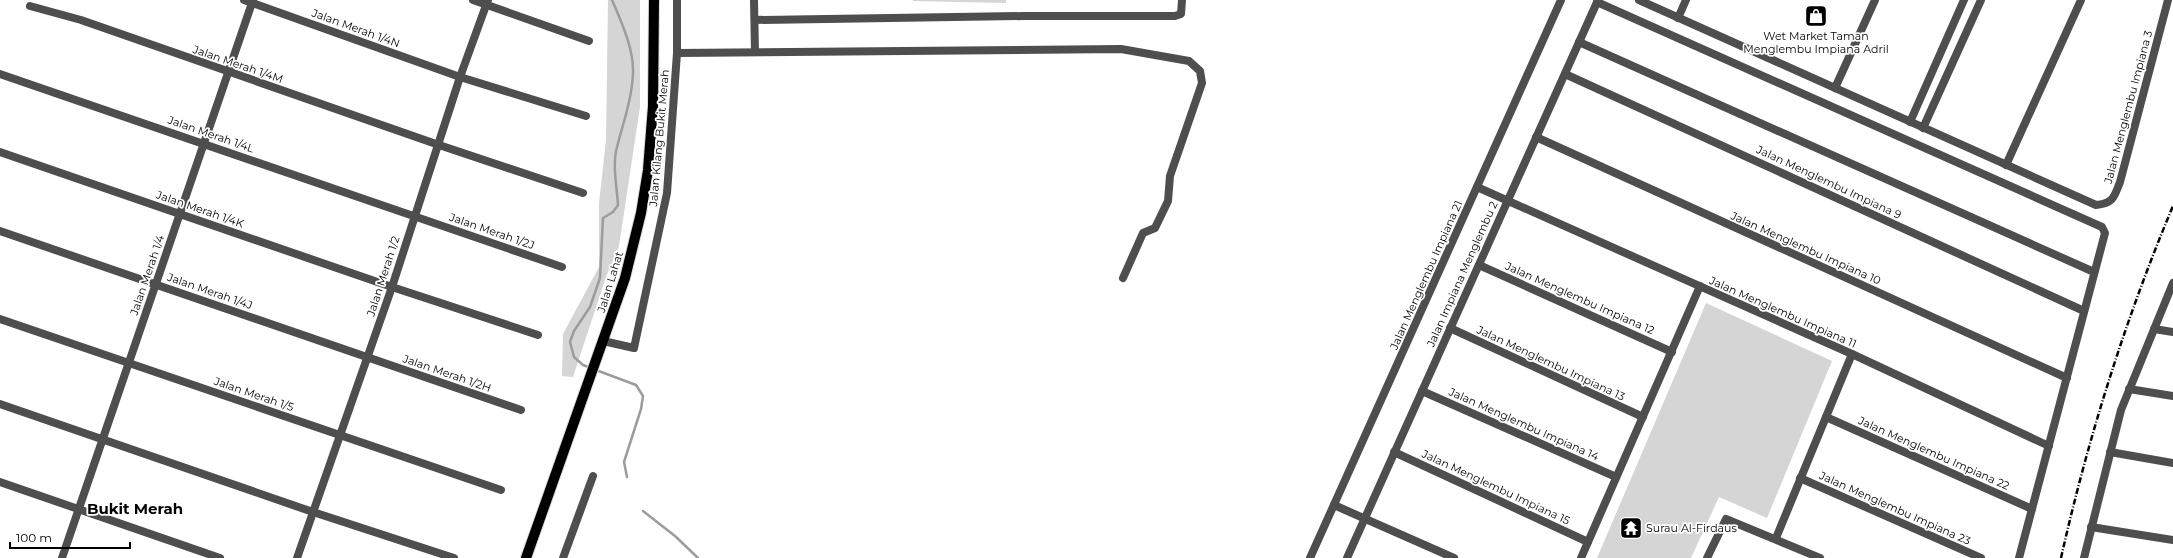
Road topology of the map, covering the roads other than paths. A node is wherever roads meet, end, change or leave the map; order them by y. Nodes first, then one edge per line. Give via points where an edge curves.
1 (473, 0) edge
2 (654, 0) edge
3 (677, 0) edge
4 (754, 0) edge
5 (1182, 0) edge
6 (1560, 0) edge
7 (1639, 0) edge
8 (1686, 0) edge
9 (1875, 0) edge
10 (1964, 0) edge
11 (1981, 0) edge
12 (2081, 0) edge
13 (2168, 0) edge
14 (250, 1) edge
15 (1597, 1) edge
16 (487, 2) edge
17 (30, 6) dead end
18 (1678, 18) junction
19 (755, 20) junction
20 (589, 41) dead end
21 (1579, 42) junction
22 (677, 52) junction
23 (755, 52) junction
24 (228, 73) junction
25 (0, 74) edge
26 (1565, 74) junction
27 (460, 77) junction
28 (1835, 88) junction
29 (586, 116) dead end
30 (1910, 122) junction
31 (1923, 128) junction
32 (1536, 137) junction
33 (204, 143) junction
34 (438, 145) junction
35 (0, 152) edge
36 (2006, 165) junction
37 (1477, 186) junction
38 (584, 193) dead end
39 (1508, 200) junction
40 (180, 214) junction
41 (414, 216) junction
42 (0, 231) edge
43 (1479, 265) junction
44 (562, 267) dead end
45 (2094, 272) junction
46 (1123, 278) dead end
47 (2173, 282) edge
48 (156, 284) junction
49 (1700, 286) junction
50 (392, 287) junction
51 (2084, 311) junction
52 (0, 319) edge
53 (1450, 328) junction
54 (2154, 329) junction
55 (2173, 332) edge
56 (538, 335) dead end
57 (603, 341) junction
58 (1672, 352) junction
59 (1852, 354) junction
60 (367, 357) junction
61 (129, 362) junction
62 (2067, 378) junction
63 (2129, 389) junction
64 (1422, 391) junction
65 (2173, 396) edge
66 (0, 404) edge
67 (521, 410) dead end
68 (1643, 417) junction
69 (1826, 417) junction
70 (339, 435) junction
71 (103, 440) junction
72 (2049, 446) junction
73 (1394, 452) junction
74 (2110, 452) junction
75 (2173, 463) edge
76 (593, 476) dead end
77 (1616, 477) junction
78 (1800, 478) junction
79 (0, 482) edge
80 (501, 490) dead end
81 (1334, 505) junction
82 (2032, 509) junction
83 (79, 510) junction
84 (313, 512) junction
85 (1364, 518) junction
86 (2091, 527) junction
87 (1776, 538) junction
88 (2173, 540) edge
89 (1588, 542) junction
90 (62, 558) edge
91 (220, 558) edge
92 (297, 558) edge
93 (454, 558) edge
94 (526, 558) edge
95 (564, 558) edge
96 (1310, 558) edge
97 (1347, 558) edge
98 (1454, 558) edge
99 (1581, 558) edge
100 (1707, 558) edge
101 (1820, 558) edge
102 (1981, 558) edge
103 (2019, 558) edge
104 (2084, 558) edge

1 - 16 street
2 - 57 main road, Jalan Lahat via 653,104 648,170 641,213 625,278
3 - 22 street, Jalan Kilang Bukit Merah
4 - 19 street
5 - 19 street via 1180,14 1175,16
6 - 37 street, Jalan Menglembu Impiana 21
7 - 18 street, Jalan Menglembu Impiana 3
8 - 18 street
9 - 28 street
10 - 30 street
11 - 31 street
12 - 36 street
13 - 36 street, Jalan Menglembu Impiana 3 via 2114,199 2106,204 2096,205
14 - 24 street, Jalan Merah 1/4
14 - 27 street, Jalan Merah 1/4N
15 - 21 street, Jalan Impiana Menglembu 2
15 - 45 street via 2102,227 2105,233
16 - 20 street
16 - 27 street, Jalan Merah 1/2
17 - 24 street, Jalan Merah 1/4M via 81,20
18 - 28 street, Jalan Menglembu Impiana 3
19 - 23 street
21 - 26 street, Jalan Impiana Menglembu 2
21 - 45 street
22 - 23 street
22 - 57 street, Jalan Kilang Bukit Merah via 667,193 634,348
23 - 46 street via 1121,49 1189,61 1200,72 1202,84 1170,176 1168,201 1155,228 1143,233
24 - 33 street, Jalan Merah 1/4
24 - 34 street, Jalan Merah 1/4M
25 - 33 street, Jalan Merah 1/4L
26 - 32 street, Jalan Impiana Menglembu 2
26 - 51 street, Jalan Menglembu Impiana 9
27 - 29 street, Jalan Merah 1/4N
27 - 34 street, Jalan Merah 1/2
28 - 30 street, Jalan Menglembu Impiana 3
30 - 31 street, Jalan Menglembu Impiana 3
31 - 36 street, Jalan Menglembu Impiana 3
32 - 39 street, Jalan Impiana Menglembu 2
32 - 62 street, Jalan Menglembu Impiana 10
33 - 40 street, Jalan Merah 1/4
33 - 41 street, Jalan Merah 1/4L
34 - 38 street, Jalan Merah 1/4M
34 - 41 street, Jalan Merah 1/2
35 - 40 street, Jalan Merah 1/4K
37 - 39 street, Jalan Menglembu Impiana 11
37 - 81 street, Jalan Menglembu Impiana 21
39 - 43 street, Jalan Impiana Menglembu 2
39 - 49 street, Jalan Menglembu Impiana 11
40 - 48 street, Jalan Merah 1/4
40 - 50 street, Jalan Merah 1/4K
41 - 44 street, Jalan Merah 1/2J
41 - 50 street, Jalan Merah 1/2
42 - 48 street, Jalan Merah 1/4J
43 - 53 street, Jalan Impiana Menglembu 2
43 - 58 street, Jalan Menglembu Impiana 12
45 - 51 street
47 - 54 street
48 - 60 street, Jalan Merah 1/4J
48 - 61 street, Jalan Merah 1/4
49 - 58 street
49 - 59 street, Jalan Menglembu Impiana 11
50 - 56 street, Jalan Merah 1/4K
50 - 60 street, Jalan Merah 1/2
51 - 62 street
52 - 61 street, Jalan Merah 1/5
53 - 64 street, Jalan Impiana Menglembu 2
53 - 68 street, Jalan Menglembu Impiana 13
54 - 55 street
54 - 63 street
57 - 94 main road, Jalan Lahat
58 - 68 street
59 - 69 street
59 - 72 street, Jalan Menglembu Impiana 11
60 - 67 street, Jalan Merah 1/2H
60 - 70 street, Jalan Merah 1/2
61 - 70 street, Jalan Merah 1/5
61 - 71 street, Jalan Merah 1/4
62 - 72 street
63 - 65 street
63 - 74 street
64 - 73 street, Jalan Impiana Menglembu 2
64 - 77 street, Jalan Menglembu Impiana 14
66 - 71 street
68 - 77 street
69 - 78 street
69 - 82 street, Jalan Menglembu Impiana 22
70 - 80 street, Jalan Merah 1/5
70 - 84 street, Jalan Merah 1/2
71 - 83 street, Jalan Merah 1/4
71 - 84 street
72 - 82 street
73 - 85 street, Jalan Impiana Menglembu 2
73 - 89 street, Jalan Menglembu Impiana 15
74 - 75 street
74 - 86 street
76 - 95 street
77 - 89 street
78 - 87 street
78 - 102 street, Jalan Menglembu Impiana 23
79 - 83 street
81 - 85 street
81 - 96 street, Jalan Menglembu Impiana 21
82 - 103 street
83 - 90 street, Jalan Merah 1/4
83 - 91 street
84 - 92 street, Jalan Merah 1/2
84 - 93 street
85 - 97 street, Jalan Impiana Menglembu 2
85 - 98 street
86 - 88 street
86 - 104 street
87 - 100 street via 1729,519 1724,520
87 - 101 street
89 - 99 street

